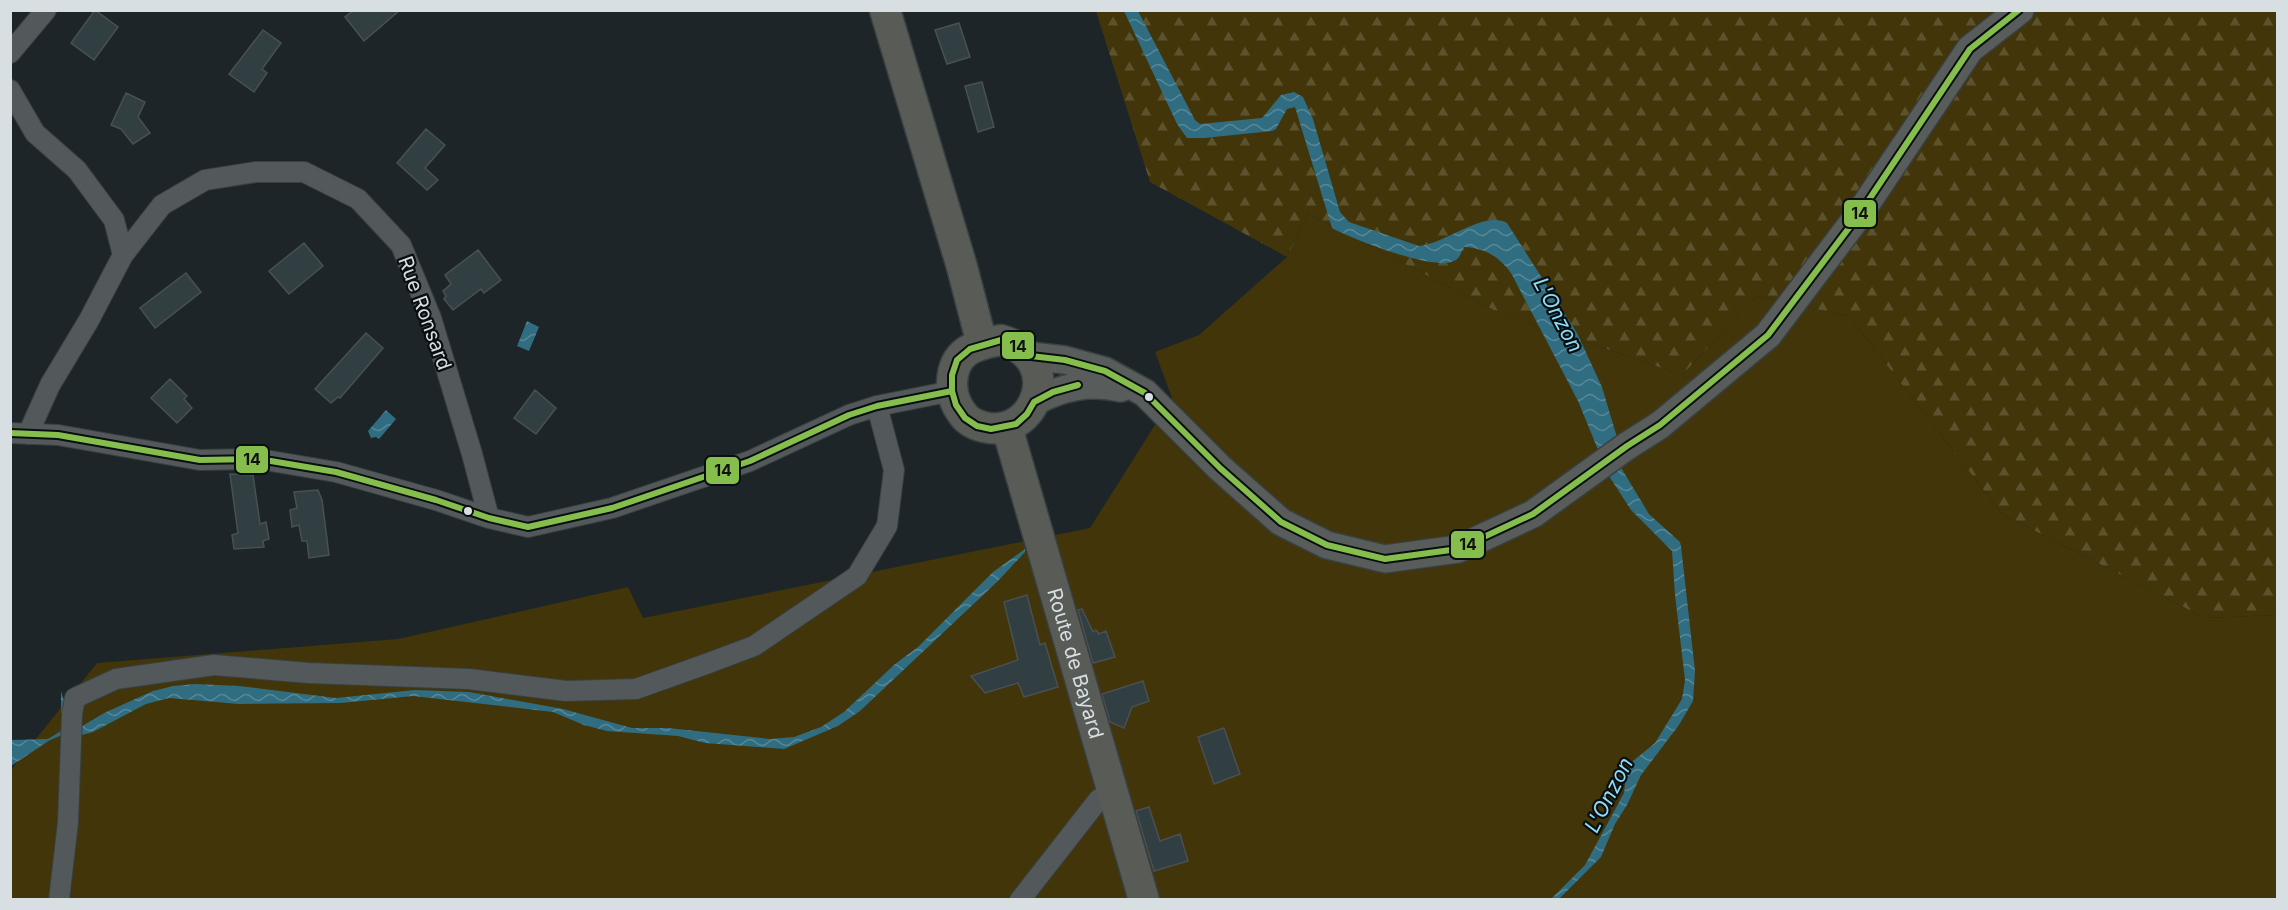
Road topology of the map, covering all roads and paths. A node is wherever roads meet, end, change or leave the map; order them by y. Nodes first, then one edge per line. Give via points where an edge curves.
1 (46, 10) edge
2 (885, 10) edge
3 (2020, 10) edge
4 (10, 53) edge
5 (10, 90) edge
6 (123, 255) junction
7 (982, 344) junction
8 (1031, 356) junction
9 (952, 391) junction
10 (1145, 393) junction
11 (1034, 402) junction
12 (877, 406) junction
13 (1008, 427) junction
14 (19, 433) edge
15 (489, 518) junction
16 (1113, 793) junction
17 (59, 900) edge
18 (1020, 900) edge
19 (1144, 900) edge

1 - 4 street
2 - 7 main road
3 - 10 main road via 1970,49 1858,216 1768,334 1660,425 1533,514 1458,549 1385,560 1327,545 1281,522 1254,500
5 - 6 street via 35,133 77,170 114,220
6 - 14 street, Rue Ronsard via 89,320
6 - 15 street, Rue Ronsard via 162,205 205,180 256,172 304,172 358,200 401,245 431,318
7 - 8 main road via 1001,340 1016,344
7 - 9 main road via 957,360
8 - 10 main road via 1057,358 1105,371
8 - 11 main road via 1038,379
9 - 12 street
9 - 13 main road via 965,418 977,426
10 - 11 main road via 1078,385
11 - 13 main road via 1027,414
12 - 15 street via 750,461 612,508 528,527
12 - 17 street via 894,470 887,526 857,576 754,646 706,664 636,689 566,691 469,679 309,673 214,664 116,679 75,698
13 - 16 main road, Route de Bayard
14 - 15 street via 58,435 200,460 259,459 336,472
16 - 18 street via 1099,799
16 - 19 main road, Route de Bayard

